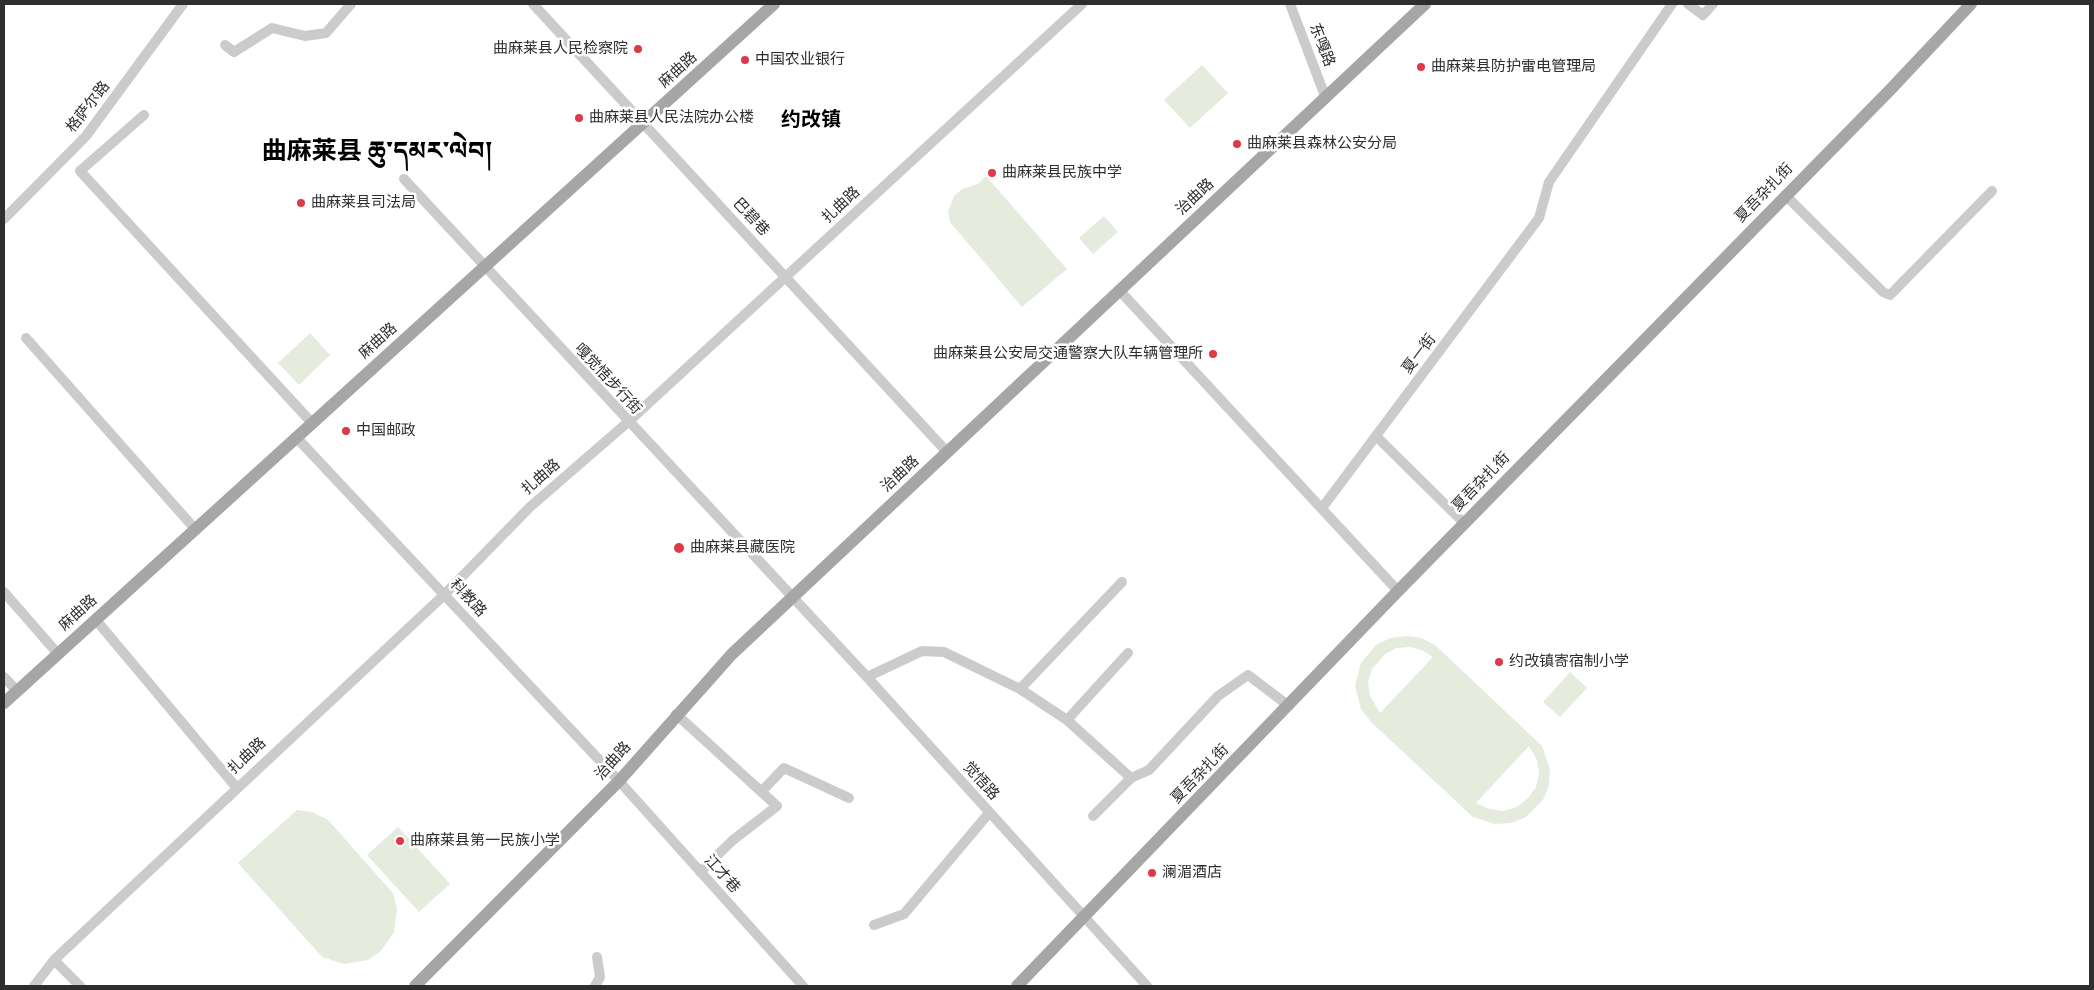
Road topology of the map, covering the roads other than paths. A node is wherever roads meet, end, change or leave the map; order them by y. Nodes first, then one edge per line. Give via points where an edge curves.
1 (183, 4) edge
2 (351, 4) edge
3 (533, 4) edge
4 (774, 4) edge
5 (1082, 4) edge
6 (1290, 4) edge
7 (1672, 4) edge
8 (1688, 4) edge
9 (1713, 4) edge
10 (1970, 4) edge
11 (1421, 5) edge
12 (225, 45) dead end
13 (1326, 96) junction
14 (144, 115) dead end
15 (643, 124) junction
16 (404, 179) dead end
17 (1992, 191) dead end
18 (1785, 195) junction
19 (4, 219) edge
20 (484, 267) junction
21 (786, 277) junction
22 (1119, 290) junction
23 (26, 338) dead end
24 (628, 422) junction
25 (312, 423) junction
26 (1376, 436) junction
27 (296, 437) junction
28 (947, 452) junction
29 (1322, 508) junction
30 (1464, 523) junction
31 (195, 529) junction
32 (1122, 582) dead end
33 (1398, 591) junction
34 (4, 592) edge
35 (444, 594) junction
36 (792, 598) junction
37 (96, 620) junction
38 (1128, 653) dead end
39 (58, 654) junction
40 (4, 677) edge
41 (867, 677) junction
42 (1020, 689) junction
43 (17, 691) junction
44 (4, 703) edge
45 (1289, 706) junction
46 (676, 714) junction
47 (1067, 720) junction
48 (1132, 778) junction
49 (619, 781) junction
50 (236, 788) junction
51 (761, 792) junction
52 (849, 798) dead end
53 (989, 813) junction
54 (1093, 816) dead end
55 (700, 872) junction
56 (1084, 918) junction
57 (874, 925) dead end
58 (597, 957) dead end
59 (54, 960) junction
60 (34, 986) edge
61 (80, 986) edge
62 (415, 986) edge
63 (594, 986) edge
64 (804, 986) edge
65 (1017, 986) edge
66 (1146, 986) edge

1 - 19 street, 格萨尔路 via 86,136
2 - 12 street via 326,32 305,36 272,28 234,52
3 - 15 street, 巴碧巷
4 - 15 main road, 麻曲路
5 - 21 street, 扎曲路
6 - 13 street, 东嘎路
7 - 26 street, 夏一街 via 1549,182 1539,218
8 - 9 street via 1703,15
10 - 18 main road, 夏吾杂扎街
11 - 13 main road, 治曲路
13 - 22 main road, 治曲路
14 - 25 street via 80,171
15 - 20 main road, 麻曲路
15 - 21 street, 巴碧巷
16 - 20 street, 嘎觉悟步行街
17 - 18 street via 1890,295 1883,292
18 - 30 main road, 夏吾杂扎街
20 - 24 street, 嘎觉悟步行街
20 - 25 main road, 麻曲路
21 - 24 street, 扎曲路
21 - 28 street, 巴碧巷
22 - 28 main road, 治曲路
22 - 29 street
23 - 31 street
24 - 35 street, 扎曲路 via 530,507
24 - 36 street, 嘎觉悟步行街
25 - 27 main road, 麻曲路
26 - 29 street, 夏一街
26 - 30 street
27 - 31 main road, 麻曲路
27 - 35 street, 科教路
28 - 36 main road, 治曲路
29 - 33 street
30 - 33 main road, 夏吾杂扎街
31 - 37 main road, 麻曲路
32 - 42 street
33 - 45 main road, 夏吾杂扎街
34 - 39 street
35 - 49 street, 科教路
35 - 50 street, 扎曲路
36 - 41 street, 觉悟路
36 - 46 main road, 治曲路 via 732,654
37 - 39 main road, 麻曲路
37 - 50 street
38 - 47 street
39 - 43 main road, 麻曲路
40 - 43 street
41 - 42 street via 922,651 944,652
41 - 53 street, 觉悟路
42 - 47 street
43 - 44 main road, 麻曲路
45 - 48 street via 1248,675 1218,696 1149,770
45 - 56 main road, 夏吾杂扎街
46 - 49 main road, 治曲路
46 - 51 street
47 - 48 street
48 - 54 street
49 - 55 street, 江才巷
49 - 62 main road, 治曲路
50 - 59 street, 扎曲路
51 - 52 street via 784,768
51 - 55 street via 777,806 733,840
53 - 56 street, 觉悟路
53 - 57 street via 904,914
55 - 64 street, 江才巷
56 - 65 main road, 夏吾杂扎街
56 - 66 street, 觉悟路
58 - 63 street via 600,977
59 - 60 street, 扎曲路
59 - 61 street

